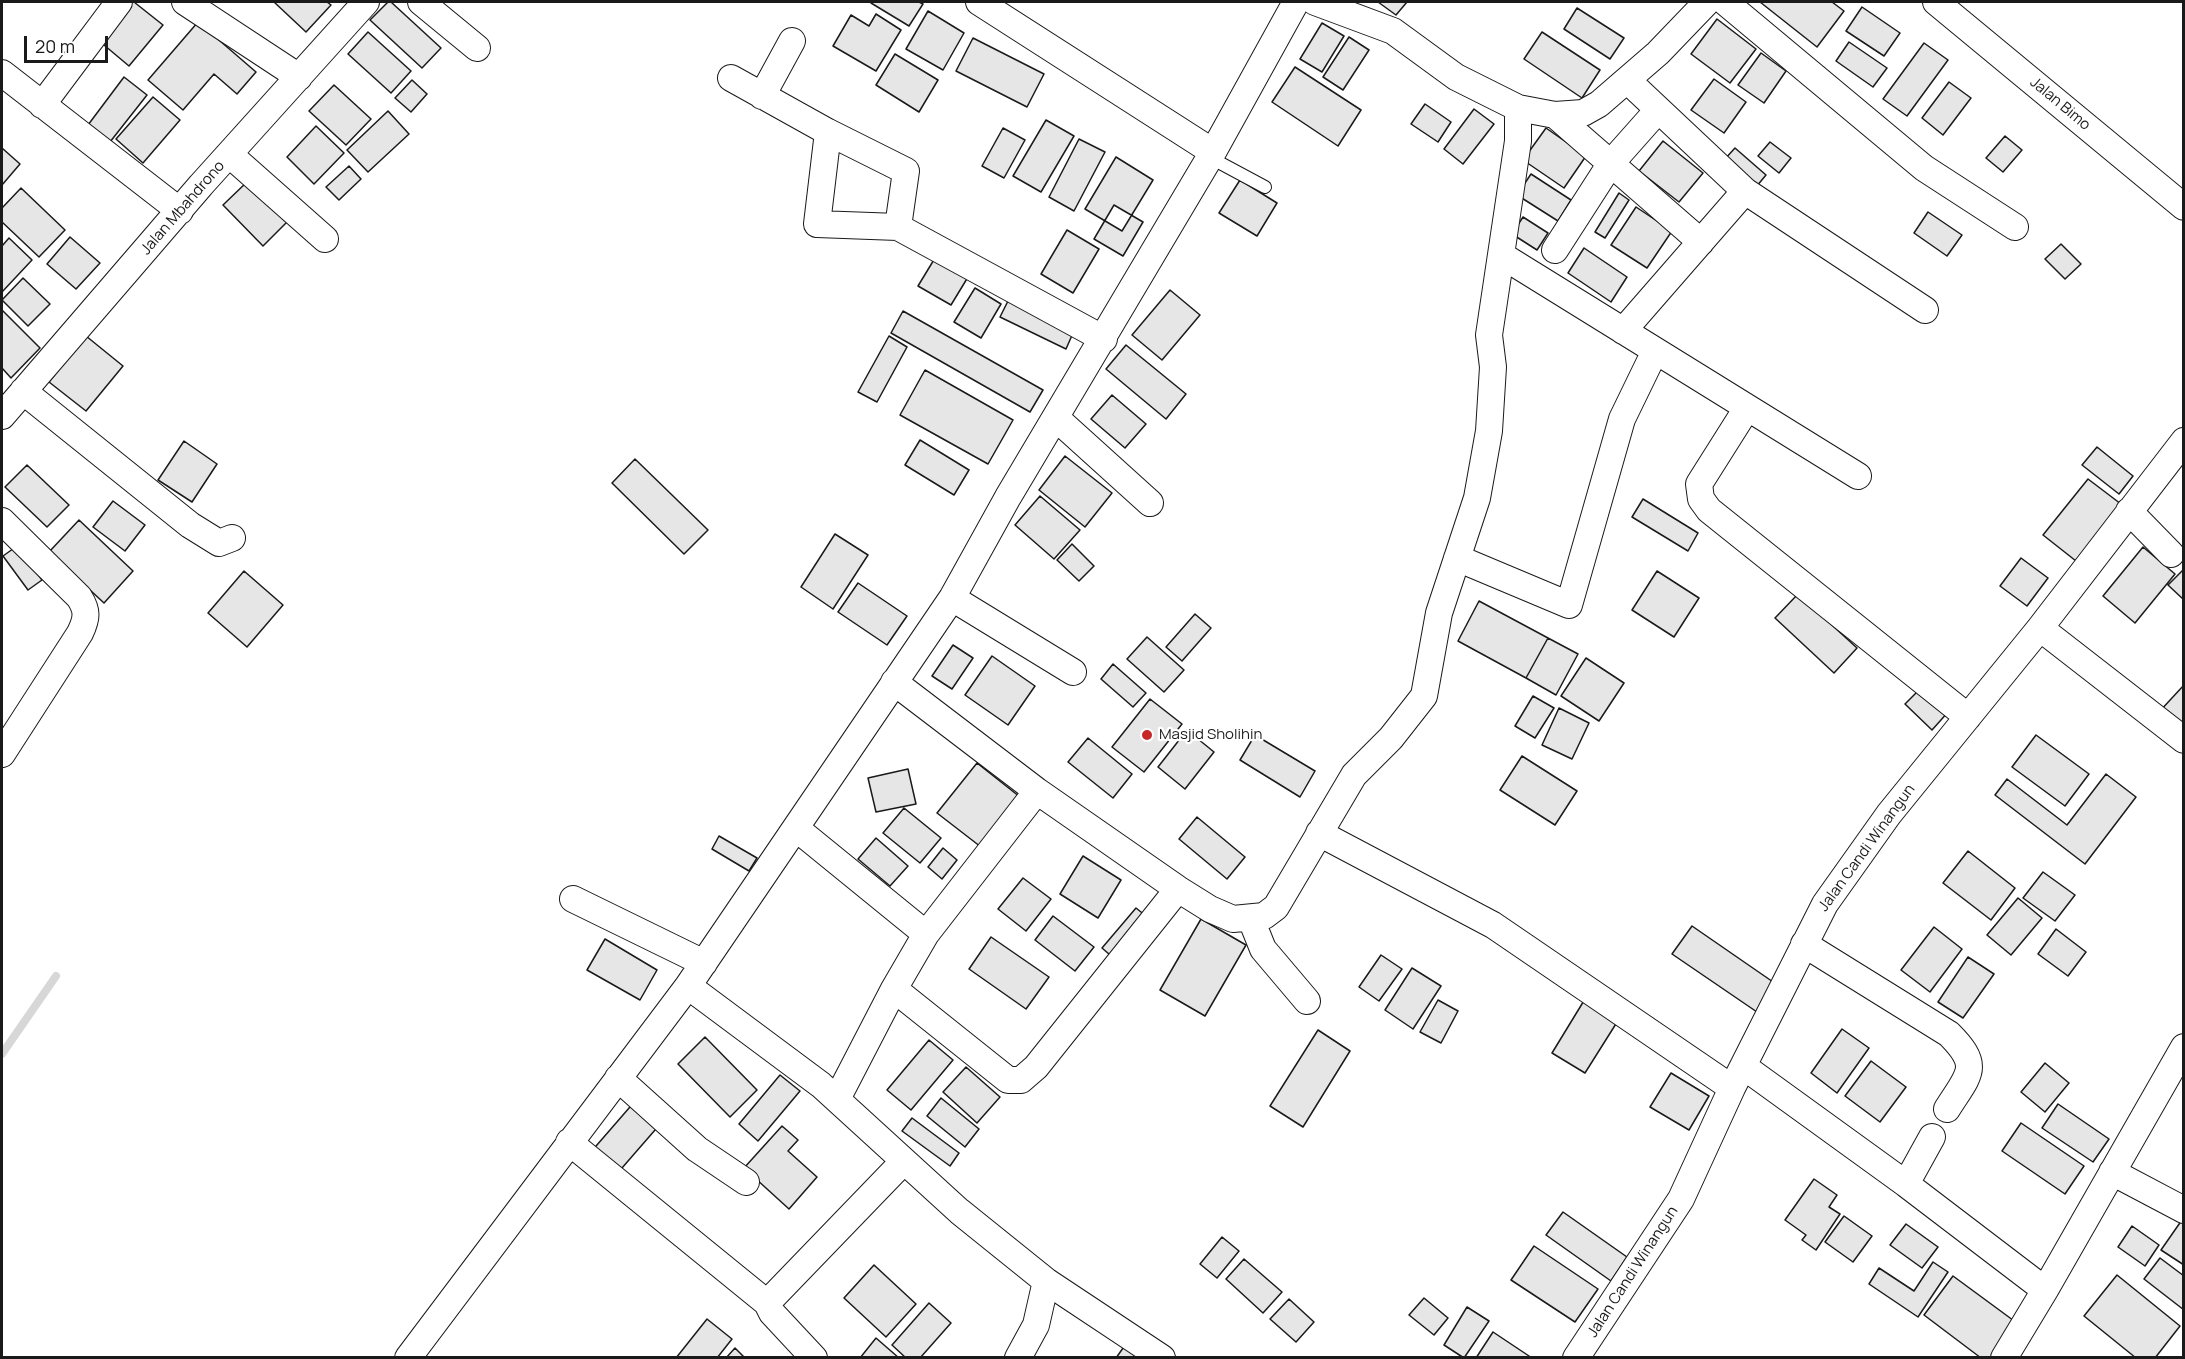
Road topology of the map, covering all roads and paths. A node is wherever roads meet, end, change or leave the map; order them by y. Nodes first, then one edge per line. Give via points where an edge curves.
1 (118, 2) edge
2 (185, 2) edge
3 (366, 2) edge
4 (421, 2) edge
5 (979, 2) edge
6 (1296, 2) edge
7 (1315, 2) edge
8 (1707, 2) edge
9 (1725, 2) edge
10 (1936, 2) edge
11 (792, 41) dead end
12 (477, 48) dead end
13 (2, 73) edge
14 (299, 77) junction
15 (730, 78) dead end
16 (1627, 80) junction
17 (762, 96) junction
18 (42, 105) junction
19 (1518, 108) junction
20 (1658, 110) junction
21 (1555, 115) junction
22 (828, 132) junction
23 (229, 154) junction
24 (1211, 154) junction
25 (1611, 164) junction
26 (1265, 187) dead end
27 (1745, 191) junction
28 (2184, 207) edge
29 (180, 211) junction
30 (898, 227) junction
31 (2015, 227) dead end
32 (325, 238) dead end
33 (1701, 242) junction
34 (1555, 250) dead end
35 (1501, 255) junction
36 (1925, 310) dead end
37 (1623, 330) junction
38 (1104, 339) junction
39 (1655, 351) junction
40 (10, 399) edge
41 (1747, 408) junction
42 (1056, 418) junction
43 (2184, 441) edge
44 (1858, 476) dead end
45 (1150, 503) dead end
46 (2128, 511) junction
47 (2, 521) edge
48 (232, 538) dead end
49 (2171, 554) dead end
50 (1457, 558) junction
51 (952, 598) junction
52 (2040, 628) junction
53 (1073, 672) dead end
54 (894, 682) junction
55 (1968, 717) junction
56 (2184, 740) edge
57 (2, 754) edge
58 (1037, 791) junction
59 (797, 829) junction
60 (1319, 833) junction
61 (1178, 889) junction
62 (573, 899) dead end
63 (1251, 919) junction
64 (926, 934) junction
65 (1804, 944) junction
66 (704, 963) junction
67 (688, 986) junction
68 (894, 989) junction
69 (1307, 1001) dead end
70 (2184, 1047) edge
71 (1737, 1077) junction
72 (618, 1078) junction
73 (837, 1099) junction
74 (1947, 1109) dead end
75 (1932, 1137) dead end
76 (569, 1142) junction
77 (904, 1161) junction
78 (2112, 1172) junction
79 (746, 1182) dead end
80 (1906, 1184) junction
81 (2184, 1210) edge
82 (1046, 1281) junction
83 (2045, 1290) junction
84 (767, 1303) junction
85 (408, 1358) edge
86 (814, 1358) edge
87 (1018, 1358) edge
88 (1162, 1358) edge
89 (1576, 1358) edge
90 (2004, 1358) edge

1 - 18 street
2 - 14 street
3 - 14 street, Jalan Mbahdrono
4 - 12 street
5 - 24 street
6 - 24 street
7 - 19 street via 1393,31 1456,77
8 - 16 street
9 - 31 street via 1924,168
10 - 28 street, Jalan Bimo
11 - 17 street
13 - 18 street
14 - 23 street, Jalan Mbahdrono
15 - 17 street
16 - 20 street
16 - 21 street via 1583,113
17 - 22 street
18 - 29 street
19 - 21 street
19 - 35 street via 1518,141
20 - 25 street
20 - 27 street
21 - 25 street
22 - 30 street via 906,171
22 - 30 street via 817,224
23 - 29 street, Jalan Mbahdrono
23 - 32 street
24 - 26 lane
24 - 38 street
25 - 33 street
25 - 34 street
27 - 33 street
27 - 36 street
29 - 40 street, Jalan Mbahdrono
30 - 38 street
33 - 37 street
35 - 37 street
35 - 50 street via 1489,335 1493,367 1489,431 1477,498
37 - 39 street
38 - 42 street
39 - 41 street
39 - 50 street via 1622,419 1569,605
40 - 48 street via 190,525 219,543
41 - 44 street
41 - 55 street via 1699,484 1701,499 1709,510
42 - 45 street
42 - 51 street
43 - 46 street, Jalan Candi Winangun
46 - 49 street
46 - 52 street, Jalan Candi Winangun
47 - 57 street via 79,597 87,618
50 - 60 street via 1439,613 1424,696 1391,738 1354,775
51 - 53 street
51 - 54 street
52 - 55 street, Jalan Candi Winangun
52 - 56 street
54 - 58 street
54 - 59 street
55 - 65 street, Jalan Candi Winangun via 1889,814 1825,904
58 - 61 street
58 - 64 street
59 - 64 street
59 - 66 street
60 - 63 street via 1275,907 1264,916
60 - 71 street via 1493,925
61 - 63 street via 1233,919
61 - 68 street via 1021,1080 1008,1080
62 - 66 street
63 - 69 street via 1263,949
64 - 68 street
65 - 71 street, Jalan Candi Winangun
65 - 74 street via 1949,1034 1964,1049 1969,1061 1967,1076
66 - 67 street
67 - 72 street
67 - 73 street
68 - 73 street
70 - 78 street
71 - 80 street
71 - 89 street, Jalan Candi Winangun via 1681,1199
72 - 76 street
72 - 79 street via 697,1149
73 - 77 street
75 - 80 street
76 - 84 street
76 - 85 street
77 - 82 street
77 - 84 street
78 - 81 street
78 - 83 street
80 - 83 street
82 - 87 street via 1036,1325
82 - 88 street
83 - 90 street
84 - 86 street

